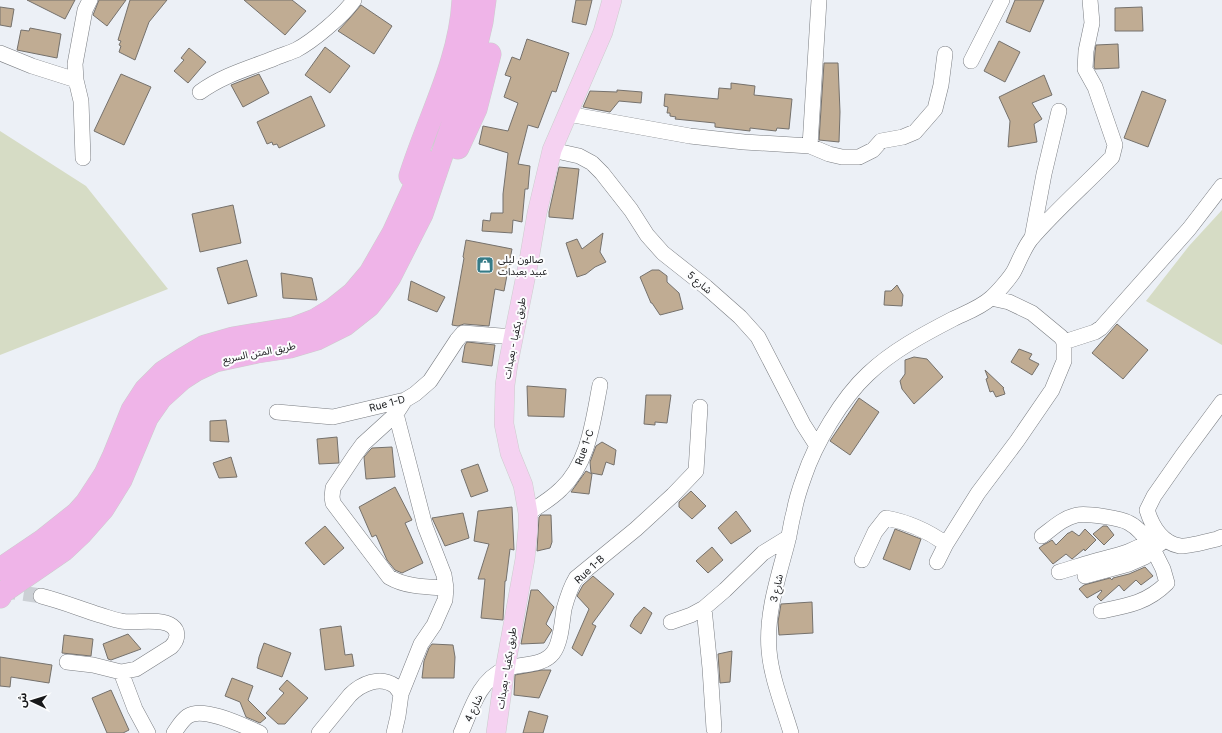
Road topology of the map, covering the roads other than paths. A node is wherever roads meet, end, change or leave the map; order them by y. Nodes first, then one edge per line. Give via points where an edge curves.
1 (90, 0) edge
2 (354, 0) edge
3 (463, 0) edge
4 (475, 0) edge
5 (485, 0) edge
6 (499, 0) edge
7 (612, 0) edge
8 (819, 0) edge
9 (1002, 0) edge
10 (1090, 0) edge
11 (0, 53) edge
12 (945, 54) dead end
13 (971, 61) dead end
14 (76, 80) junction
15 (200, 92) dead end
16 (1059, 111) dead end
17 (568, 114) junction
18 (810, 146) junction
19 (552, 150) junction
20 (83, 158) dead end
21 (1222, 186) edge
22 (422, 214) junction
23 (399, 220) junction
24 (1031, 239) junction
25 (991, 298) junction
26 (514, 336) junction
27 (1064, 342) junction
28 (600, 384) dead end
29 (405, 400) junction
30 (1222, 402) edge
31 (700, 407) dead end
32 (278, 412) dead end
33 (396, 414) junction
34 (817, 446) junction
35 (528, 513) junction
36 (1042, 536) dead end
37 (789, 537) junction
38 (1222, 537) edge
39 (1166, 541) junction
40 (946, 544) junction
41 (1150, 544) junction
42 (862, 560) dead end
43 (937, 562) dead end
44 (0, 569) edge
45 (1059, 572) dead end
46 (1085, 576) dead end
47 (446, 588) junction
48 (42, 596) tunnel mouth
49 (0, 597) edge
50 (704, 608) junction
51 (1101, 612) dead end
52 (671, 622) dead end
53 (67, 662) dead end
54 (505, 669) junction
55 (121, 672) junction
56 (401, 694) junction
57 (714, 729) dead end
58 (148, 733) edge
59 (174, 733) edge
60 (260, 733) edge
61 (319, 733) edge
62 (394, 733) edge
63 (461, 733) edge
64 (496, 733) edge
65 (791, 733) edge

1 - 14 street via 85,10 77,49
2 - 15 street via 330,24 296,50 223,78
3 - 23 highway via 457,38 444,84 412,172
4 - 23 highway via 472,24 456,84
5 - 22 highway via 471,69
6 - 22 highway via 498,15 476,109 443,184
7 - 17 main road, طريق بكفيا - بعبدات via 603,32
8 - 18 street
9 - 13 street
10 - 24 street via 1092,23 1085,69 1095,87 1115,145 1112,157
11 - 14 street
12 - 18 street via 935,109 915,132 881,141 873,150 859,157 842,157
14 - 20 street via 81,101
16 - 24 street
17 - 18 street via 690,136
17 - 19 main road, طريق بكفيا - بعبدات
19 - 26 main road, طريق بكفيا - بعبدات via 537,213
19 - 34 street, شارع 5 via 579,156 592,163 663,253 740,317 758,337
21 - 27 street via 1189,230 1101,328
22 - 49 highway, طريق المتن السريع via 380,292 369,306 345,325 317,339 290,347 215,361 182,379 161,398 147,418 121,480 103,510 64,550
23 - 44 highway, طريق المتن السريع via 370,273 353,293 333,309 315,320 294,328 233,338 205,346 163,372 145,390 132,410 105,474 77,514
24 - 25 street, شارع 3 via 1013,274
25 - 27 street via 1009,302 1032,313
25 - 34 street, شارع 3 via 905,346 868,374 846,400
26 - 29 street, Rue 1-D via 464,333 456,340 430,380
26 - 35 main road, طريق بكفيا - بعبدات via 505,385 504,424 510,453 523,485
27 - 40 street via 1064,361 1052,390 978,493
28 - 35 street, Rue 1-C via 591,431 582,459 562,488
29 - 32 street, Rue 1-D via 333,417
29 - 33 street
30 - 39 street via 1158,490 1148,510 1151,522
31 - 54 street, Rue 1-B via 696,470 636,529 576,578 568,596 555,652 539,662
33 - 47 street via 425,526 444,575
33 - 47 street via 363,444 355,455 333,488 333,503 388,577 409,585
34 - 37 street, شارع 3 via 804,476 793,512
35 - 54 main road, طريق بكفيا - بعبدات via 525,558
36 - 41 street via 1061,522 1077,515 1094,516 1128,522
37 - 50 street via 763,553
37 - 65 street, شارع 3 via 770,615 768,643 770,665
38 - 39 street via 1181,546
39 - 41 street
40 - 42 street via 932,534 886,518 875,532
40 - 43 street
41 - 45 street
41 - 46 street via 1145,557
41 - 51 street via 1167,583 1150,597
47 - 56 street via 445,600 434,625 421,644
48 - 55 street via 121,621 166,623 173,626 177,636 176,643 136,669
50 - 52 street
50 - 57 street
53 - 55 street
54 - 63 street, شارع 4 via 488,681 478,694
54 - 64 main road, طريق بكفيا - بعبدات
55 - 58 street via 135,709
56 - 61 street via 394,686 382,681 363,685 350,695
56 - 62 street
59 - 60 street via 188,716 205,713

